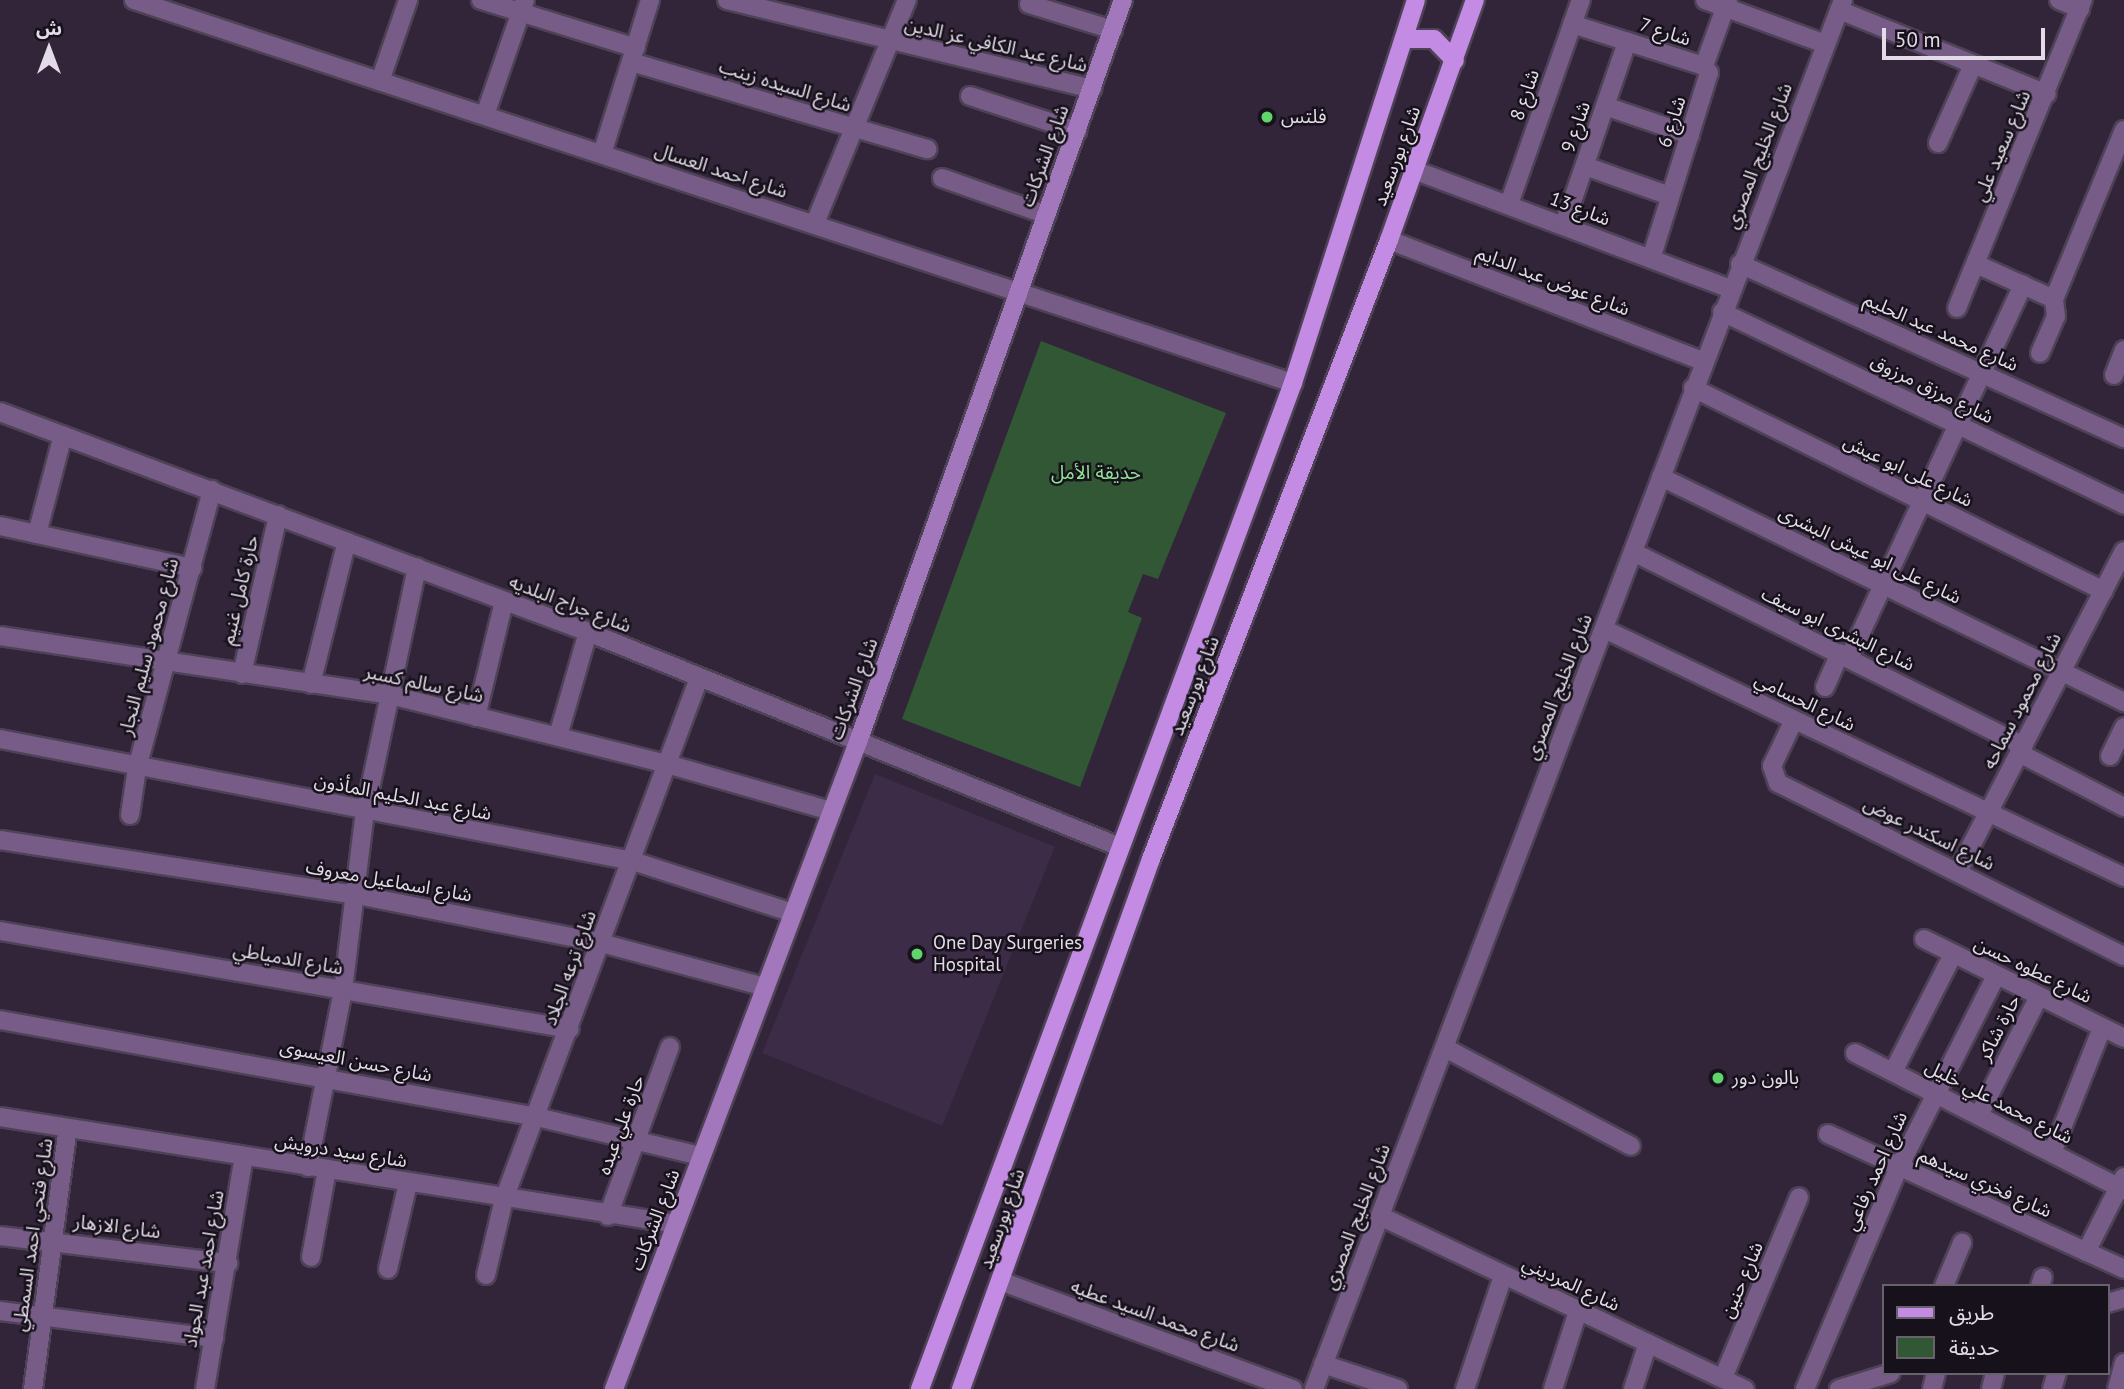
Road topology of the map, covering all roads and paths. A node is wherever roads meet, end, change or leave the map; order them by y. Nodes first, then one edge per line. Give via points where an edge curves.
1 (134, 0) edge
2 (408, 0) edge
3 (481, 0) edge
4 (650, 0) edge
5 (727, 0) edge
6 (907, 0) edge
7 (1124, 0) edge
8 (1416, 0) edge
9 (1475, 0) edge
10 (1581, 0) edge
11 (1705, 0) edge
12 (2059, 0) edge
13 (1029, 4) dead end
14 (1726, 4) edge
15 (1841, 5) edge
16 (2082, 5) edge
17 (523, 6) edge
18 (800, 9) edge
19 (1573, 24) junction
20 (1113, 30) junction
21 (1404, 39) junction
22 (890, 41) junction
23 (1627, 42) junction
24 (1825, 44) junction
25 (634, 55) junction
26 (1455, 61) junction
27 (1704, 66) junction
28 (1972, 67) junction
29 (380, 81) junction
30 (1092, 89) junction
31 (2047, 94) junction
32 (970, 96) dead end
33 (1605, 106) junction
34 (485, 115) junction
35 (855, 129) junction
36 (2124, 130) edge
37 (1077, 131) junction
38 (1690, 135) junction
39 (1938, 143) dead end
40 (927, 149) dead end
41 (602, 154) junction
42 (1585, 166) junction
43 (1414, 170) junction
44 (942, 178) dead end
45 (1670, 196) junction
46 (1509, 204) junction
47 (1047, 215) junction
48 (815, 223) junction
49 (1564, 225) junction
50 (1389, 240) junction
51 (1651, 259) junction
52 (1740, 264) junction
53 (1976, 264) junction
54 (2023, 285) junction
55 (1730, 289) junction
56 (1019, 290) junction
57 (2054, 299) junction
58 (1957, 308) dead end
59 (1722, 312) junction
60 (2124, 350) edge
61 (2040, 353) dead end
62 (1703, 361) junction
63 (1982, 374) junction
64 (2114, 375) dead end
65 (1293, 383) junction
66 (1693, 388) junction
67 (0, 412) edge
68 (1958, 425) junction
69 (63, 435) junction
70 (2124, 438) edge
71 (1661, 477) junction
72 (212, 490) junction
73 (1922, 502) junction
74 (2124, 505) edge
75 (278, 515) junction
76 (0, 526) edge
77 (37, 534) junction
78 (347, 541) junction
79 (2124, 551) edge
80 (1633, 552) junction
81 (416, 567) junction
82 (192, 568) junction
83 (1884, 584) junction
84 (2103, 591) junction
85 (504, 601) junction
86 (1604, 629) junction
87 (588, 632) junction
88 (0, 636) edge
89 (1845, 656) junction
90 (169, 661) junction
91 (2062, 671) junction
92 (242, 674) junction
93 (699, 678) junction
94 (311, 684) junction
95 (1825, 687) dead end
96 (390, 695) junction
97 (2124, 702) edge
98 (476, 717) junction
99 (1794, 720) junction
100 (2124, 727) edge
101 (558, 736) junction
102 (0, 739) edge
103 (858, 742) junction
104 (2021, 750) junction
105 (2110, 756) dead end
106 (667, 764) junction
107 (137, 768) junction
108 (2124, 807) edge
109 (831, 811) junction
110 (365, 812) junction
111 (1988, 812) junction
112 (130, 815) dead end
113 (0, 840) edge
114 (1120, 847) junction
115 (633, 860) junction
116 (1958, 871) junction
117 (2124, 877) edge
118 (357, 895) junction
119 (793, 913) junction
120 (0, 931) edge
121 (1924, 939) dead end
122 (601, 943) junction
123 (1953, 954) junction
124 (2124, 956) edge
125 (1996, 976) junction
126 (765, 986) junction
127 (343, 990) junction
128 (2039, 996) junction
129 (0, 1020) edge
130 (2102, 1028) junction
131 (570, 1029) junction
132 (2124, 1038) edge
133 (670, 1047) dead end
134 (1445, 1048) junction
135 (1855, 1053) dead end
136 (1893, 1072) junction
137 (328, 1076) junction
138 (1935, 1093) junction
139 (1979, 1115) junction
140 (0, 1117) edge
141 (537, 1117) junction
142 (68, 1128) junction
143 (1828, 1134) dead end
144 (639, 1142) junction
145 (1631, 1146) dead end
146 (2052, 1153) junction
147 (244, 1156) junction
148 (701, 1156) junction
149 (307, 1167) junction
150 (1899, 1167) junction
151 (327, 1170) junction
152 (408, 1183) junction
153 (2122, 1185) edge
154 (1798, 1197) dead end
155 (504, 1199) junction
156 (608, 1216) junction
157 (1380, 1216) junction
158 (676, 1224) junction
159 (0, 1236) edge
160 (56, 1241) junction
161 (1962, 1242) dead end
162 (2086, 1252) junction
163 (311, 1257) dead end
164 (228, 1263) junction
165 (388, 1269) dead end
166 (2124, 1269) edge
167 (486, 1275) dead end
168 (1503, 1276) junction
169 (1003, 1282) junction
170 (1945, 1284) edge
171 (0, 1311) edge
172 (1578, 1311) junction
173 (43, 1316) junction
174 (214, 1338) junction
175 (1648, 1343) junction
176 (1323, 1364) junction
177 (1884, 1375) edge
178 (1723, 1378) junction
179 (33, 1389) edge
180 (205, 1389) edge
181 (614, 1389) edge
182 (920, 1389) edge
183 (961, 1389) edge
184 (1293, 1389) edge
185 (1314, 1389) edge
186 (1398, 1389) edge
187 (1465, 1389) edge
188 (1552, 1389) edge
189 (1633, 1389) edge
190 (1745, 1389) edge
191 (1805, 1389) edge
192 (1839, 1389) edge

1 - 29 street, شارع احمد العسال
2 - 29 street
3 - 17 street, شارع السيده زينب
4 - 25 street
5 - 18 street, شارع عبد الكافي عز الدين
6 - 22 street
7 - 20 main road, شارع الشركات
8 - 21 main road, شارع بورسعيد
9 - 26 main road, شارع بورسعيد
10 - 19 street, شارع 8
11 - 14 street
12 - 16 street
13 - 20 street
14 - 24 street
14 - 27 street, شارع 6
15 - 24 street, شارع الخليج المصري
15 - 28 street
16 - 31 street, شارع سعيد علي
17 - 25 street, شارع السيده زينب
17 - 34 street
18 - 22 street, شارع عبد الكافي عز الدين
19 - 23 street, شارع 7
19 - 46 street, شارع 8
20 - 30 main road, شارع الشركات
21 - 26 main road via 1434,39
21 - 65 main road, شارع بورسعيد
22 - 30 street, شارع عبد الكافي عز الدين
22 - 35 street
23 - 27 street, شارع 7
23 - 33 street, شارع 9
24 - 52 street, شارع الخليج المصري
25 - 35 street, شارع السيده زينب
25 - 41 street
26 - 43 main road, شارع بورسعيد
27 - 38 street, شارع 6 via 1709,73
28 - 31 street
28 - 39 street
29 - 34 street, شارع احمد العسال
30 - 37 main road, شارع الشركات
31 - 53 street, شارع سعيد علي
32 - 37 street
33 - 38 street
33 - 42 street, شارع 9
34 - 41 street, شارع احمد العسال
35 - 40 street, شارع السيده زينب
35 - 48 street
36 - 57 street
37 - 47 main road, شارع الشركات
38 - 45 street, شارع 6
41 - 48 street, شارع احمد العسال
42 - 45 street
42 - 49 street, شارع 9
43 - 46 street, شارع 13
43 - 50 main road, شارع بورسعيد
44 - 47 street
45 - 51 street, شارع 6
46 - 49 street, شارع 13
47 - 56 main road, شارع الشركات
48 - 56 street, شارع احمد العسال
49 - 51 street, شارع 13
50 - 62 street, شارع عوض عبد الدايم
50 - 169 main road, شارع بورسعيد via 1151,859
51 - 55 street, شارع 13
52 - 55 street, شارع الخليج المصري
52 - 63 street, شارع محمد عبد الحليم
53 - 54 street
53 - 58 street, شارع سعيد علي
54 - 57 street
54 - 63 street
55 - 59 street, شارع الخليج المصري
56 - 65 street, شارع احمد العسال
56 - 103 main road, شارع الشركات
57 - 61 street via 2056,316
59 - 62 street, شارع الخليج المصري
59 - 68 street, شارع مرزق مرزوق
60 - 64 street
62 - 66 street, شارع الخليج المصري
63 - 68 street
63 - 70 street, شارع محمد عبد الحليم
65 - 114 main road, شارع بورسعيد
66 - 71 street, شارع الخليج المصري
66 - 73 street, شارع على ابو عيش
67 - 69 street, شارع جراج البلديه
68 - 73 street
68 - 74 street, شارع مرزق مرزوق
69 - 72 street, شارع جراج البلديه
69 - 77 street
71 - 80 street, شارع الخليج المصري
71 - 83 street, شارع على ابو عيش البشرى
72 - 75 street, شارع جراج البلديه
72 - 82 street, شارع محمود سليم النجار
73 - 83 street
73 - 84 street, شارع على ابو عيش
75 - 78 street, شارع جراج البلديه
75 - 92 street, حارة كامل غنيم
76 - 77 street
77 - 82 street
78 - 81 street, شارع جراج البلديه
78 - 94 street
79 - 84 street, شارع محمود سماحه
80 - 86 street, شارع الخليج المصري
80 - 89 street, شارع البشرى ابو سيف
81 - 85 street, شارع جراج البلديه
81 - 96 street
82 - 90 street, شارع محمود سليم النجار
83 - 89 street
83 - 91 street, شارع على ابو عيش البشرى
84 - 91 street, شارع محمود سماحه
85 - 87 street, شارع جراج البلديه
85 - 98 street
86 - 99 street, شارع الحسامي
86 - 134 street, شارع الخليج المصري
87 - 93 street, شارع جراج البلديه
87 - 101 street
88 - 90 street, شارع سالم كسبر
89 - 95 street
89 - 104 street, شارع البشرى ابو سيف
90 - 92 street, شارع سالم كسبر
90 - 107 street, شارع محمود سليم النجار
91 - 97 street, شارع على ابو عيش البشرى
91 - 104 street, شارع محمود سماحه
92 - 94 street, شارع سالم كسبر
93 - 103 street, شارع جراج البلديه
93 - 106 street, شارع ترعه الجلاد
94 - 96 street, شارع سالم كسبر
96 - 98 street, شارع سالم كسبر
96 - 110 street
98 - 101 street, شارع سالم كسبر
99 - 111 street, شارع الحسامي
99 - 116 street, شارع اسكندر عوض via 1772,766 1773,779
100 - 105 street
101 - 106 street, شارع سالم كسبر
102 - 107 street, شارع عبد الحليم المأذون
103 - 109 main road, شارع الشركات
103 - 114 street, شارع جراج البلديه
104 - 108 street, شارع البشرى ابو سيف
104 - 111 street, شارع محمود سماحه
106 - 109 street, شارع سالم كسبر
106 - 115 street, شارع ترعه الجلاد
107 - 110 street, شارع عبد الحليم المأذون
107 - 112 street, شارع محمود سليم النجار
109 - 119 main road, شارع الشركات
110 - 115 street, شارع عبد الحليم المأذون
110 - 118 street
111 - 116 street, شارع محمود سماحه
111 - 117 street, شارع الحسامي
113 - 118 street, شارع اسماعيل معروف
114 - 182 main road, شارع بورسعيد
115 - 119 street, شارع عبد الحليم المأذون
115 - 122 street, شارع ترعه الجلاد
116 - 124 street, شارع اسكندر عوض
118 - 122 street, شارع اسماعيل معروف
118 - 127 street
119 - 126 main road, شارع الشركات
120 - 127 street, شارع الدمياطي
121 - 123 street, شارع عطوه حسن
122 - 126 street, شارع اسماعيل معروف
122 - 131 street, شارع ترعه الجلاد
123 - 125 street, شارع عطوه حسن
123 - 136 street
125 - 128 street, شارع عطوه حسن
125 - 138 street, شارع احمد رفاعي
126 - 148 main road, شارع الشركات
127 - 131 street, شارع الدمياطي
127 - 137 street
128 - 130 street, شارع عطوه حسن
128 - 139 street, حارة شاكر
129 - 137 street, شارع حسن العيسوى
130 - 132 street, شارع عطوه حسن
130 - 146 street
131 - 141 street, شارع ترعه الجلاد
133 - 144 street, حارة علي عبده
134 - 145 street
134 - 157 street, شارع الخليج المصري
135 - 136 street, شارع محمد علي خليل
136 - 138 street, شارع محمد علي خليل
137 - 141 street, شارع حسن العيسوى
137 - 149 street
138 - 139 street, شارع محمد علي خليل
138 - 150 street, شارع احمد رفاعي
139 - 146 street, شارع محمد علي خليل
140 - 142 street, شارع سيد درويش
141 - 144 street, شارع حسن العيسوى
141 - 155 street, شارع ترعه الجلاد
142 - 147 street, شارع سيد درويش
142 - 160 street, شارع فتحي احمد السمطي
143 - 150 street, شارع فخري سيدهم
144 - 148 street, شارع حسن العيسوى
144 - 156 street, حارة علي عبده
146 - 153 street, شارع محمد علي خليل
147 - 149 street, شارع سيد درويش
147 - 164 street, شارع احمد عبد الجواد
148 - 158 main road, شارع الشركات
149 - 151 street, شارع سيد درويش
150 - 162 street, شارع فخري سيدهم
150 - 191 street, شارع احمد رفاعي
151 - 152 street, شارع سيد درويش
151 - 163 street
152 - 155 street, شارع سيد درويش
152 - 165 street
153 - 162 street
154 - 178 street, شارع حنين
155 - 156 street, شارع سيد درويش
155 - 167 street, شارع ترعه الجلاد
156 - 158 street, شارع سيد درويش
157 - 168 street, شارع المرديني
157 - 176 street, شارع الخليج المصري
158 - 181 main road, شارع الشركات
159 - 160 street, شارع الازهار
160 - 164 street, شارع الازهار
160 - 173 street, شارع فتحي احمد السمطي
161 - 170 street
162 - 166 street, شارع فخري سيدهم
164 - 174 street, شارع احمد عبد الجواد
168 - 172 street, شارع المرديني
168 - 187 street
169 - 183 main road, شارع بورسعيد
169 - 184 street, شارع محمد السيد عطيه
171 - 173 street
172 - 175 street, شارع المرديني
172 - 188 street
173 - 174 street
173 - 179 street, شارع فتحي احمد السمطي
174 - 180 street, شارع احمد عبد الجواد
175 - 178 street, شارع المرديني
175 - 189 street
176 - 185 street, شارع الخليج المصري
176 - 186 street
177 - 192 street
178 - 190 street, شارع المرديني

